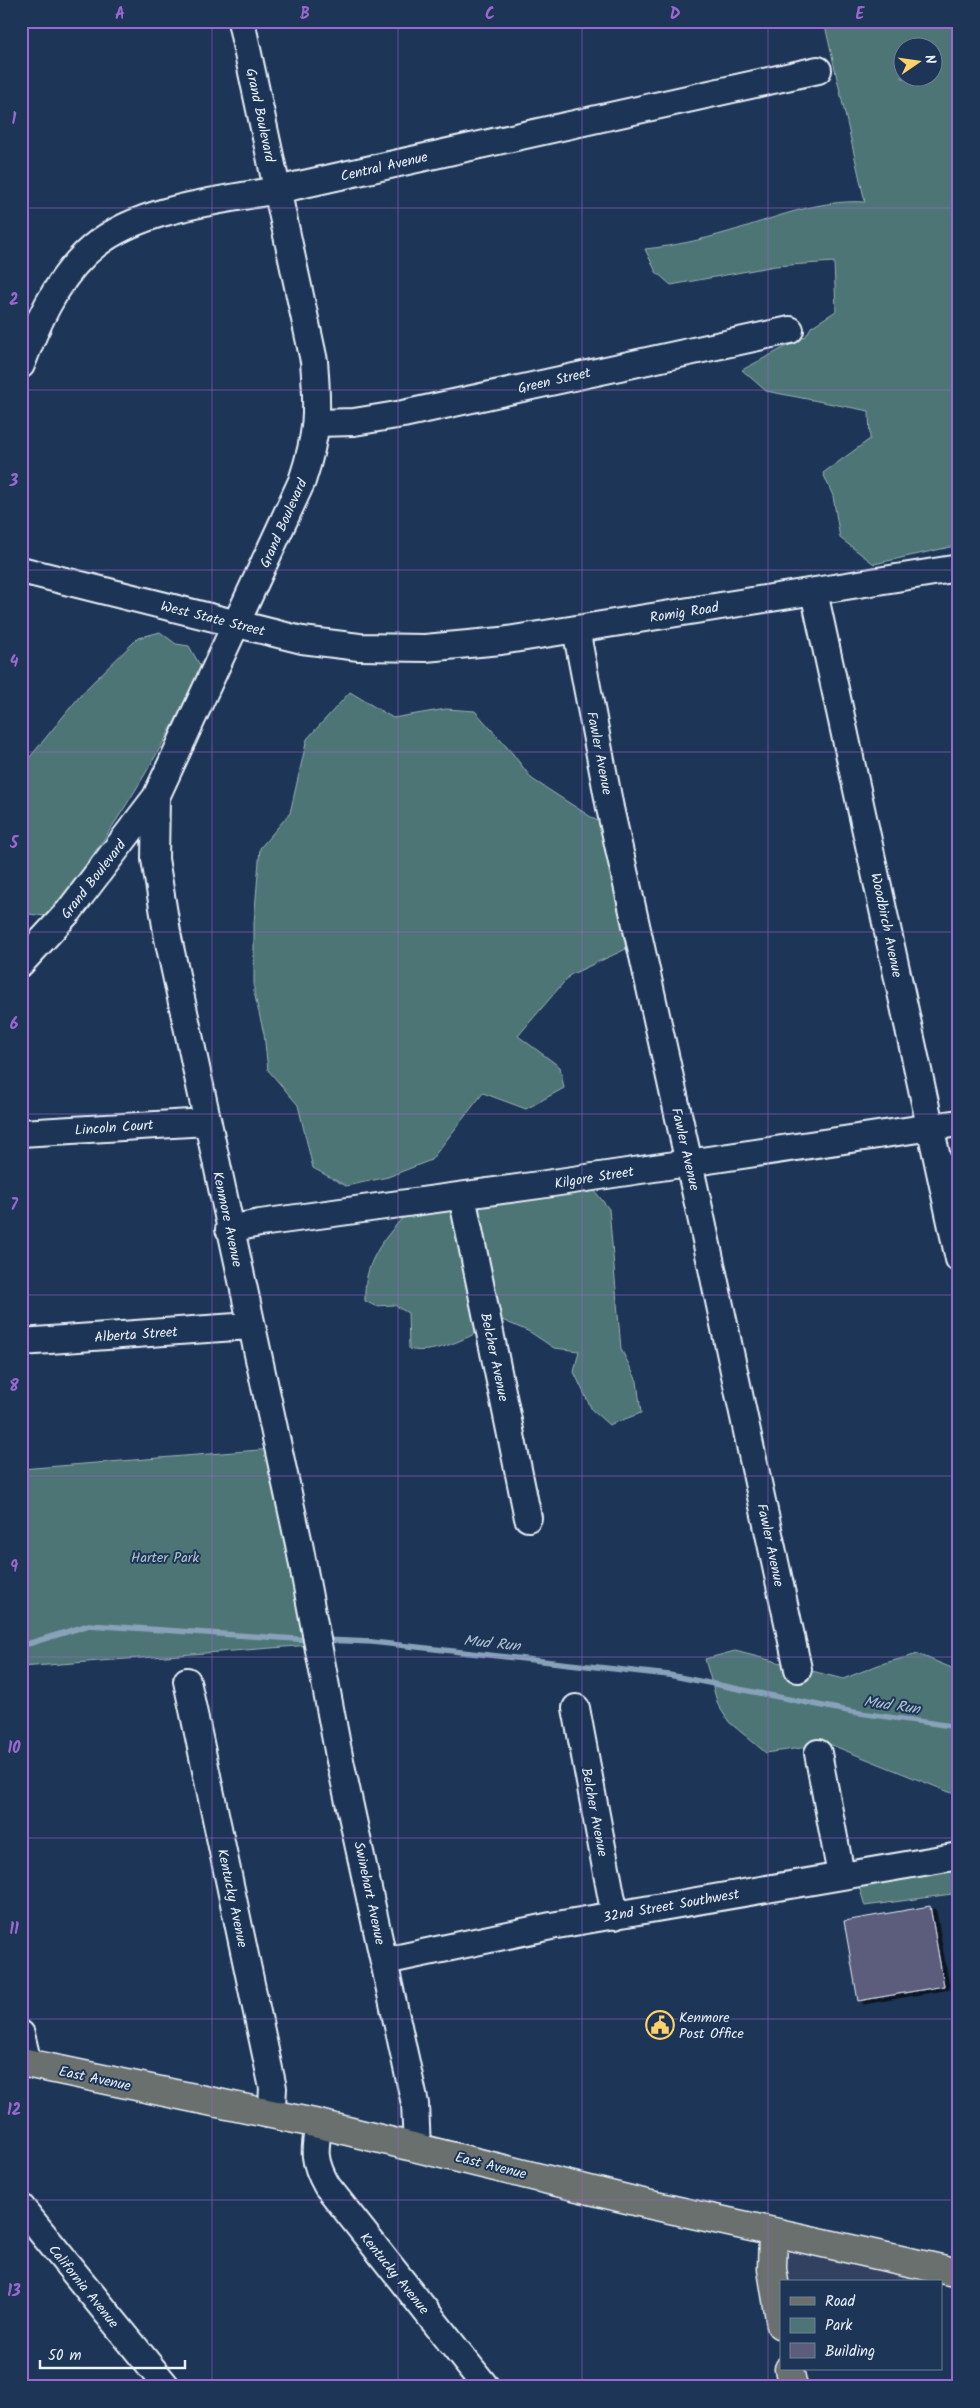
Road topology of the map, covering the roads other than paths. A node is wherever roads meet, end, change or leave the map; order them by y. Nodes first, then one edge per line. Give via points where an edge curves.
1 (241, 21) edge
2 (818, 70) dead end
3 (277, 190) junction
4 (790, 330) dead end
5 (21, 365) edge
6 (317, 423) junction
7 (959, 568) edge
8 (21, 570) edge
9 (814, 592) junction
10 (238, 624) junction
11 (576, 629) junction
12 (408, 648) joint
13 (156, 797) junction
14 (21, 964) edge
15 (207, 1122) junction
16 (959, 1123) edge
17 (930, 1128) junction
18 (21, 1133) edge
19 (689, 1163) junction
20 (462, 1196) junction
21 (230, 1229) junction
22 (959, 1260) edge
23 (250, 1326) junction
24 (21, 1342) edge
25 (528, 1518) dead end
26 (317, 1637) joint
27 (798, 1669) dead end
28 (187, 1681) dead end
29 (576, 1708) dead end
30 (818, 1753) dead end
31 (959, 1856) edge
32 (841, 1875) junction
33 (615, 1916) junction
34 (385, 1961) junction
35 (21, 2034) edge
36 (24, 2063) edge
37 (268, 2114) junction
38 (320, 2124) junction
39 (417, 2147) junction
40 (21, 2207) edge
41 (773, 2232) junction
42 (959, 2273) edge
43 (780, 2319) edge
44 (789, 2370) edge
45 (167, 2387) edge
46 (486, 2387) edge
47 (793, 2387) edge

1 - 3 street, Grand Boulevard
2 - 3 street, Central Avenue
3 - 5 street, Central Avenue via 155,216 127,225 101,240 68,274 52,298
3 - 6 street, Grand Boulevard via 314,361
4 - 6 street, Green Street via 403,414 354,422
6 - 10 street, Grand Boulevard via 302,481
7 - 9 street, Romig Road
8 - 10 street, West State Street
9 - 11 street, Romig Road
9 - 17 street, Woodbirch Avenue
10 - 12 street, West State Street via 302,640 359,647
10 - 13 street, Grand Boulevard
11 - 12 street, Romig Road via 440,648
11 - 19 street, Fawler Avenue via 610,808
13 - 14 street, Grand Boulevard via 69,911
13 - 15 street, Kenmore Avenue via 157,879
15 - 18 street, Lincoln Court
15 - 21 street, Kenmore Avenue
16 - 17 street, Kilgore Street
17 - 19 street, Kilgore Street
17 - 22 street, Woodbirch Avenue
19 - 20 street, Kilgore Street
19 - 27 street, Fawler Avenue
20 - 21 street, Kilgore Street
20 - 25 street, Belcher Avenue
21 - 23 street, Kenmore Avenue
23 - 24 street, Alberta Street
23 - 26 street, Kenmore Avenue
26 - 34 street, Swinehart Avenue via 339,1756
28 - 37 street, Kentucky Avenue via 272,2088 272,2105
29 - 33 street, Belcher Avenue
30 - 32 street
31 - 32 street, 32nd Street Southwest
32 - 33 street, 32nd Street Southwest
33 - 34 street, 32nd Street Southwest
34 - 39 street, Swinehart Avenue via 415,2104
35 - 36 street
36 - 37 main road, East Avenue
37 - 38 main road, East Avenue
38 - 39 main road, East Avenue
38 - 46 street, Kentucky Avenue via 314,2153 317,2169 327,2186
39 - 41 main road, East Avenue
40 - 45 street, California Avenue
41 - 42 main road, East Avenue
41 - 43 main road via 772,2269
44 - 47 main road

